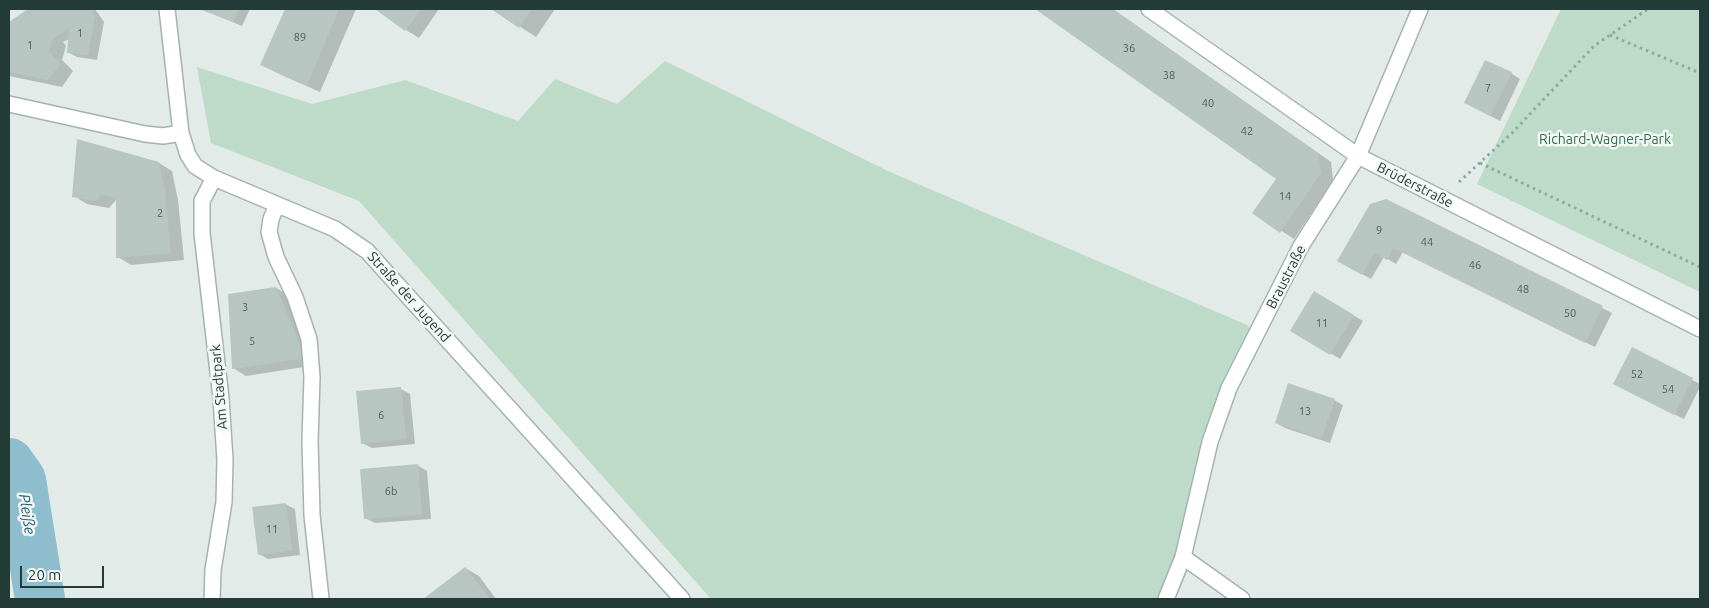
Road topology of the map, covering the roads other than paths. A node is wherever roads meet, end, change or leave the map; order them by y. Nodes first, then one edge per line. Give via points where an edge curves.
1 (167, 9) edge
2 (1149, 9) edge
3 (1420, 9) edge
4 (9, 104) edge
5 (181, 133) junction
6 (1358, 156) junction
7 (214, 178) junction
8 (277, 204) junction
9 (1700, 329) edge
10 (1183, 558) junction
11 (212, 599) edge
12 (321, 599) edge
13 (682, 599) edge
14 (1166, 599) edge
15 (1242, 599) edge

1 - 5 street, Straße der Jugend
2 - 6 street, Brüderstraße
3 - 6 street, Braustraße
4 - 5 street via 145,134
5 - 7 street, Straße der Jugend via 195,166
6 - 9 street, Brüderstraße
6 - 10 street, Braustraße via 1301,246 1229,388 1210,442
7 - 8 street, Straße der Jugend
7 - 11 street, Am Stadtpark via 202,201 202,233 225,460 224,502 213,570
8 - 12 street via 269,232 309,339 312,515
8 - 13 street, Straße der Jugend via 335,229 367,251
10 - 14 street, Braustraße
10 - 15 street

